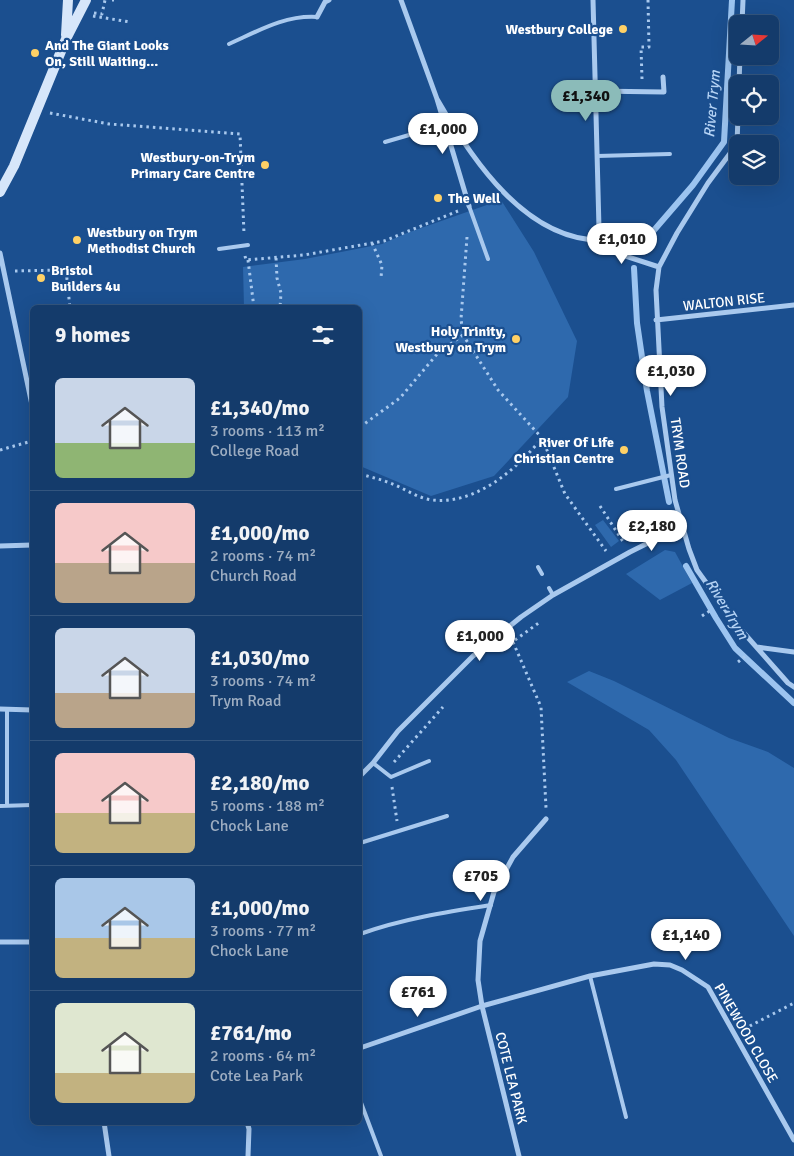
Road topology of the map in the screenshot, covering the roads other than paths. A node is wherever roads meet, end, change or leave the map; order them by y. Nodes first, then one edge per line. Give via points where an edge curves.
1 (68, 0) edge
2 (86, 0) edge
3 (329, 0) edge
4 (401, 0) edge
5 (593, 0) edge
6 (742, 0) edge
7 (742, 15) edge
8 (316, 17) joint
9 (66, 39) junction
10 (230, 44) dead end
11 (663, 77) dead end
12 (595, 91) junction
13 (437, 99) junction
14 (738, 125) edge
15 (444, 127) junction
16 (429, 130) dead end
17 (416, 133) dead end
18 (385, 142) dead end
19 (670, 154) dead end
20 (597, 156) junction
21 (0, 192) edge
22 (469, 206) joint
23 (603, 240) junction
24 (246, 246) road end
25 (218, 249) dead end
26 (0, 254) edge
27 (488, 259) dead end
28 (659, 267) junction
29 (794, 305) edge
30 (656, 320) junction
31 (30, 395) edge
32 (671, 475) junction
33 (616, 489) dead end
34 (682, 526) junction
35 (30, 545) edge
36 (0, 546) edge
37 (538, 567) dead end
38 (542, 574) dead end
39 (549, 588) dead end
40 (554, 595) junction
41 (756, 647) junction
42 (794, 652) edge
43 (794, 687) edge
44 (0, 709) edge
45 (7, 709) junction
46 (30, 710) edge
47 (429, 761) dead end
48 (373, 764) junction
49 (362, 774) edge
50 (7, 805) junction
51 (30, 805) edge
52 (0, 806) edge
53 (447, 816) dead end
54 (546, 819) road end
55 (362, 842) edge
56 (491, 905) junction
57 (362, 933) edge
58 (0, 942) edge
59 (30, 942) edge
60 (590, 976) junction
61 (482, 1006) junction
62 (362, 1047) edge
63 (362, 1105) edge
64 (626, 1117) dead end
65 (104, 1125) edge
66 (248, 1125) edge
67 (794, 1140) edge
68 (109, 1156) edge
69 (248, 1156) edge
70 (381, 1156) edge
71 (519, 1156) edge

1 - 9 main road
2 - 9 main road
3 - 8 street
4 - 13 street
5 - 12 street
6 - 7 street
8 - 10 lane via 301,16 282,21
9 - 21 main road via 14,166
11 - 12 street via 664,92
12 - 20 street
13 - 15 street
13 - 23 street via 455,129 507,197 536,219 564,233
14 - 28 street, TRYM ROAD via 737,144 708,183
15 - 16 lane
15 - 22 street
17 - 18 lane
19 - 20 lane
20 - 23 street via 599,228
22 - 27 lane
23 - 28 street via 610,251
24 - 25 lane
26 - 31 street
28 - 30 street, TRYM ROAD
29 - 30 street, WALTON RISE
30 - 32 street, TRYM ROAD
32 - 33 lane
32 - 34 street, TRYM ROAD
34 - 40 street
34 - 41 street, TRYM ROAD via 696,570
35 - 36 street
37 - 38 lane
39 - 40 lane
40 - 48 street via 472,656 398,731
41 - 42 street
41 - 43 street, TRYM ROAD
44 - 45 street
45 - 46 street
45 - 50 lane
47 - 48 lane via 391,777
48 - 49 street
50 - 51 lane
50 - 52 lane
53 - 55 lane
54 - 56 street, COTE LEA PARK via 513,857 494,892
56 - 57 lane via 428,915
56 - 61 street, COTE LEA PARK via 480,941 478,980
58 - 59 street
60 - 61 street, PINEWOOD CLOSE
60 - 64 lane
60 - 67 street, PINEWOOD CLOSE via 654,964 670,965 708,987
61 - 62 street
61 - 71 street, COTE LEA PARK
63 - 70 lane
65 - 68 street
66 - 69 street

